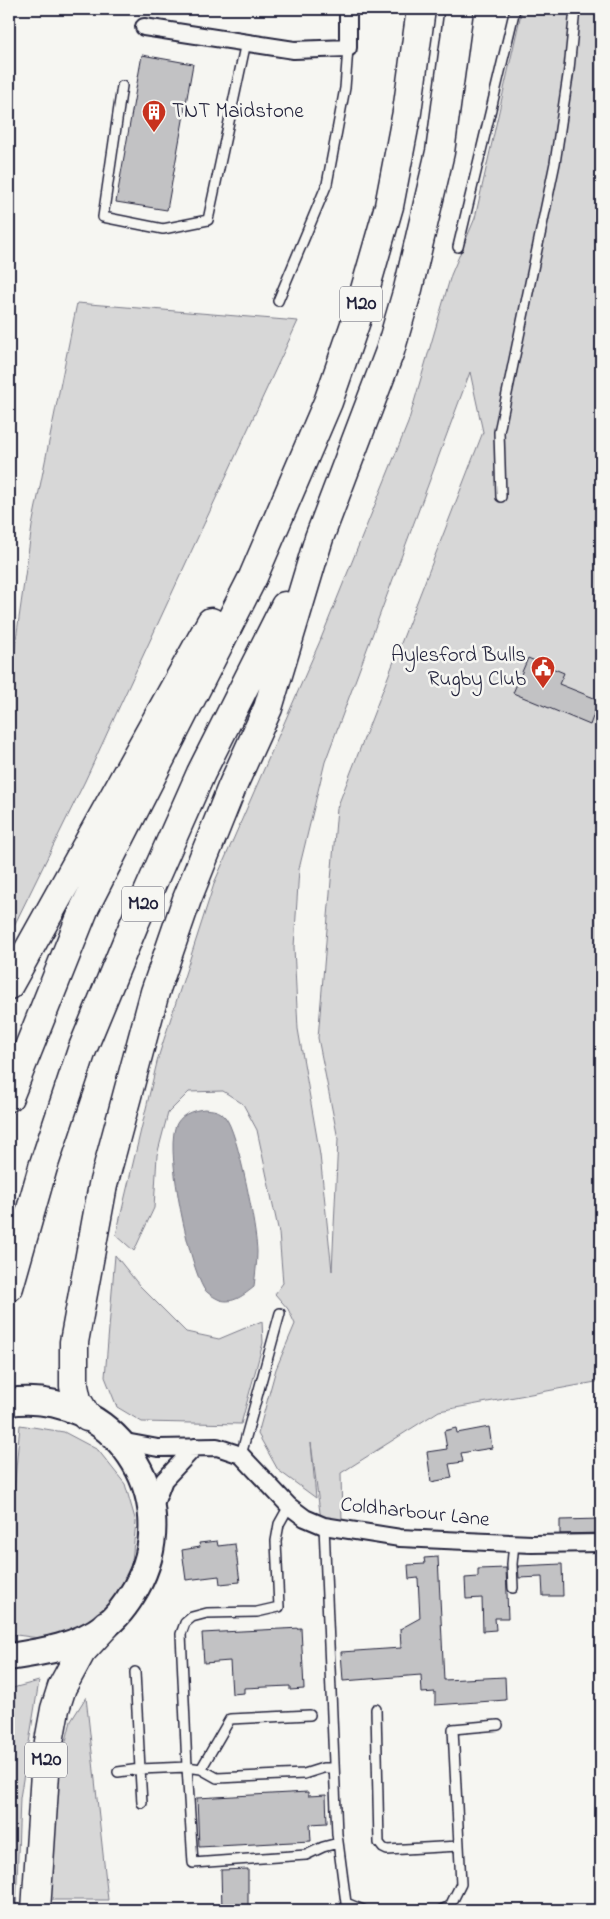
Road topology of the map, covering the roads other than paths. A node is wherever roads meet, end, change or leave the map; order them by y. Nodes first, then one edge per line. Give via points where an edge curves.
1 (348, 9) edge
2 (421, 9) edge
3 (458, 9) edge
4 (515, 9) edge
5 (575, 9) edge
6 (144, 27) dead end
7 (246, 42) junction
8 (348, 48) junction
9 (122, 86) dead end
10 (458, 247) dead end
11 (278, 300) dead end
12 (290, 489) junction
13 (501, 497) dead end
14 (319, 538) junction
15 (9, 985) edge
16 (9, 1097) edge
17 (9, 1287) edge
18 (280, 1313) dead end
19 (16, 1401) edge
20 (87, 1417) junction
21 (120, 1441) junction
22 (195, 1447) junction
23 (241, 1455) junction
24 (289, 1506) junction
25 (153, 1509) junction
26 (324, 1526) junction
27 (601, 1543) edge
28 (514, 1544) junction
29 (512, 1588) dead end
30 (106, 1625) junction
31 (9, 1657) edge
32 (135, 1672) dead end
33 (376, 1709) dead end
34 (310, 1715) dead end
35 (498, 1725) dead end
36 (187, 1767) junction
37 (333, 1768) junction
38 (140, 1770) junction
39 (201, 1770) junction
40 (118, 1772) dead end
41 (142, 1803) dead end
42 (338, 1843) junction
43 (459, 1846) junction
44 (346, 1903) junction
45 (36, 1910) edge
46 (339, 1910) edge
47 (363, 1910) edge
48 (441, 1910) edge

1 - 8 street
2 - 12 highway, M20 via 407,112 389,206 328,402
3 - 14 highway, M20 via 440,152 408,289 390,350
4 - 10 lane
5 - 13 lane via 555,163 499,432
6 - 7 street
7 - 8 street via 294,50
7 - 9 lane via 208,220 163,230 104,217
8 - 11 lane via 345,88 327,184
12 - 15 highway, M20 via 196,647
12 - 16 highway, M20 via 253,578 85,907
14 - 17 highway, M20 via 201,773 82,1050 43,1167
14 - 20 highway, M20 via 268,708 190,890 158,983 103,1185 74,1342 74,1386 77,1400
18 - 23 lane
19 - 20 main road via 60,1405
20 - 21 main road
21 - 22 street, Coldharbour Lane via 158,1448
21 - 25 main road via 141,1474
22 - 23 street, Coldharbour Lane via 217,1447
22 - 25 street via 164,1480
23 - 24 street, Coldharbour Lane
24 - 26 street, Coldharbour Lane
24 - 36 lane via 276,1541 279,1607 258,1612 207,1613 192,1617 181,1634
25 - 30 main road via 151,1550 142,1577 126,1605
26 - 28 street, Coldharbour Lane via 400,1538
26 - 37 lane
27 - 28 street, Coldharbour Lane
28 - 29 lane
30 - 31 main road via 89,1636 56,1649
30 - 45 highway, M20 via 81,1652 62,1687 55,1709 46,1758
32 - 38 lane
33 - 43 lane via 379,1843 387,1850
34 - 39 lane via 230,1719
35 - 43 lane via 453,1729
36 - 38 lane
36 - 39 lane
36 - 42 lane via 193,1863 306,1855
37 - 39 lane via 304,1774 217,1778
37 - 42 lane
38 - 40 lane
38 - 41 lane
42 - 44 lane
43 - 48 lane via 461,1884 450,1906
44 - 46 lane
44 - 47 lane

